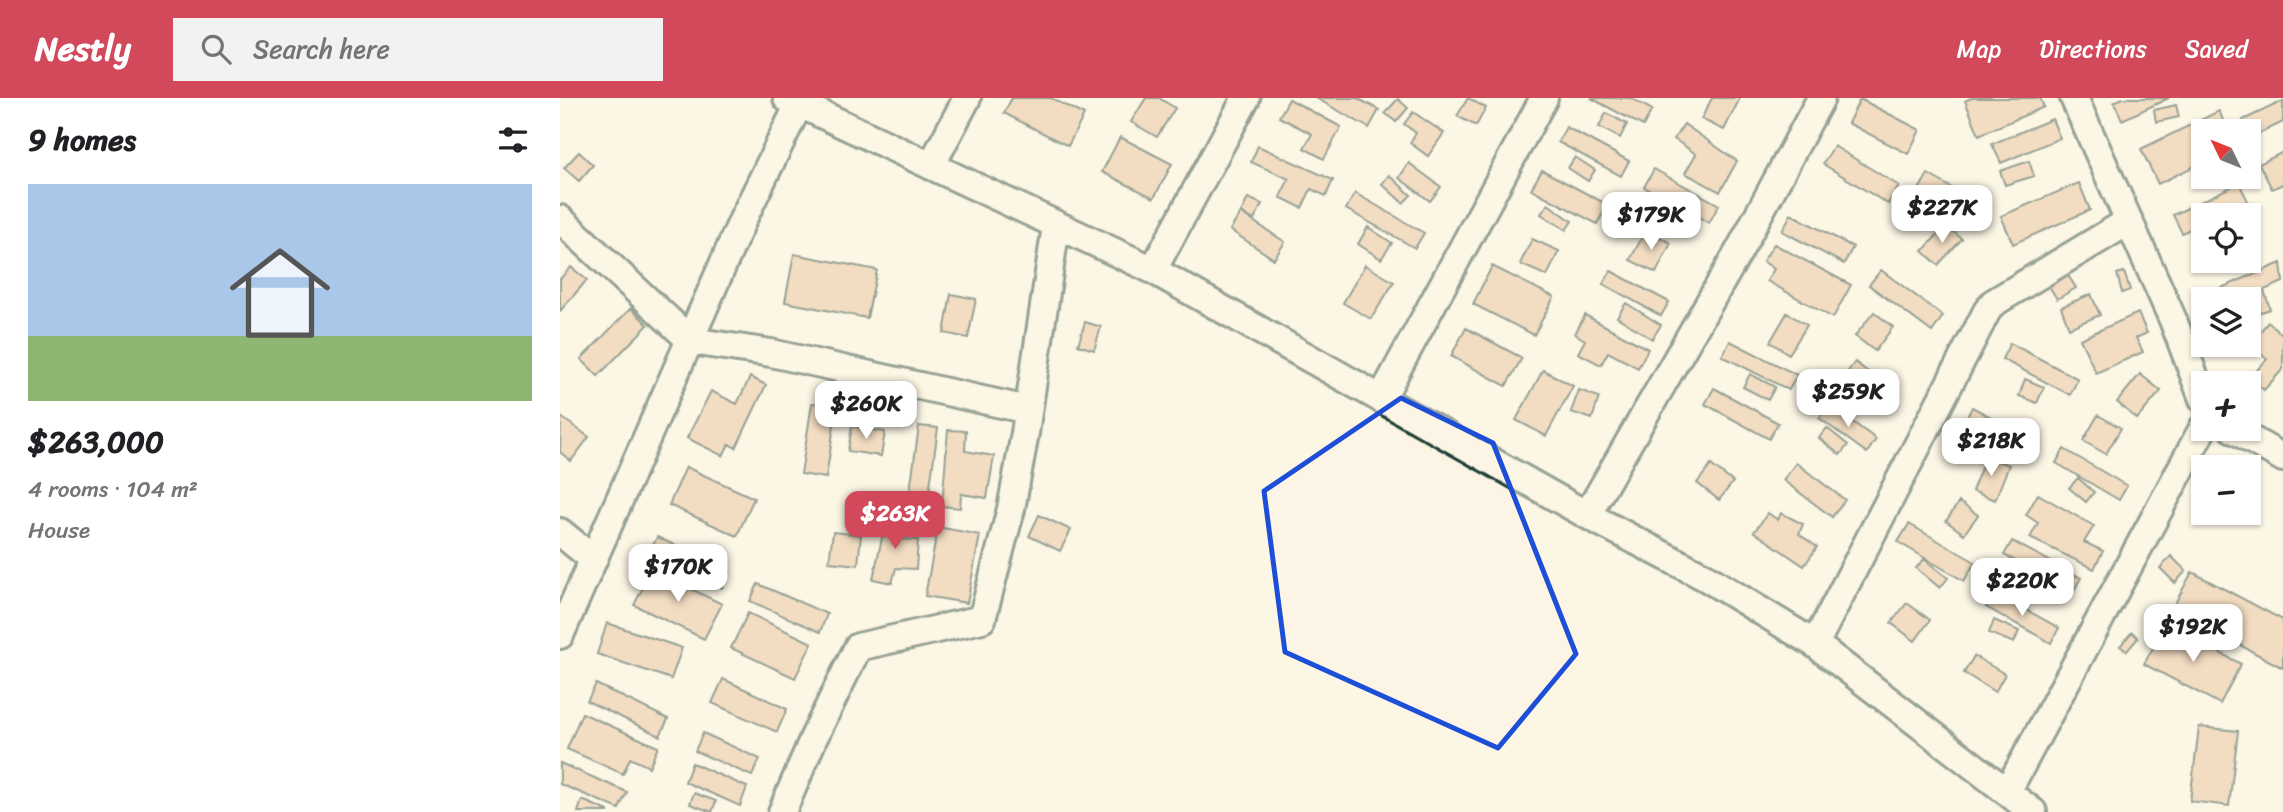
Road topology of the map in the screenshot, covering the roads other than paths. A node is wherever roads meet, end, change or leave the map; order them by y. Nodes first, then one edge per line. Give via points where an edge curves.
1 (967, 98) edge
2 (1247, 98) edge
3 (1544, 98) edge
4 (1821, 98) edge
5 (2074, 98) edge
6 (793, 101) edge
7 (931, 166) junction
8 (560, 219) edge
9 (2129, 221) junction
10 (1056, 226) junction
11 (1153, 270) junction
12 (691, 341) junction
13 (2192, 371) edge
14 (1381, 399) junction
15 (1028, 410) junction
16 (2196, 441) edge
17 (2253, 441) edge
18 (2283, 458) edge
19 (1587, 515) junction
20 (560, 531) edge
21 (593, 559) junction
22 (560, 635) edge
23 (1815, 644) junction
24 (2008, 790) junction
25 (782, 812) edge
26 (2033, 812) edge

1 - 7 street
2 - 11 street
3 - 14 street
4 - 19 street
5 - 9 street
6 - 7 street
6 - 12 street
7 - 10 street
8 - 12 street
9 - 13 street
9 - 23 street via 1993,303 1987,311
10 - 11 street
10 - 15 street
11 - 14 street
12 - 15 street via 771,353
12 - 21 street
14 - 19 street
15 - 25 street via 1011,509 982,618 858,647
16 - 24 street
17 - 18 street
19 - 23 street via 1705,577
20 - 21 street
21 - 22 street
23 - 24 street
24 - 26 street

